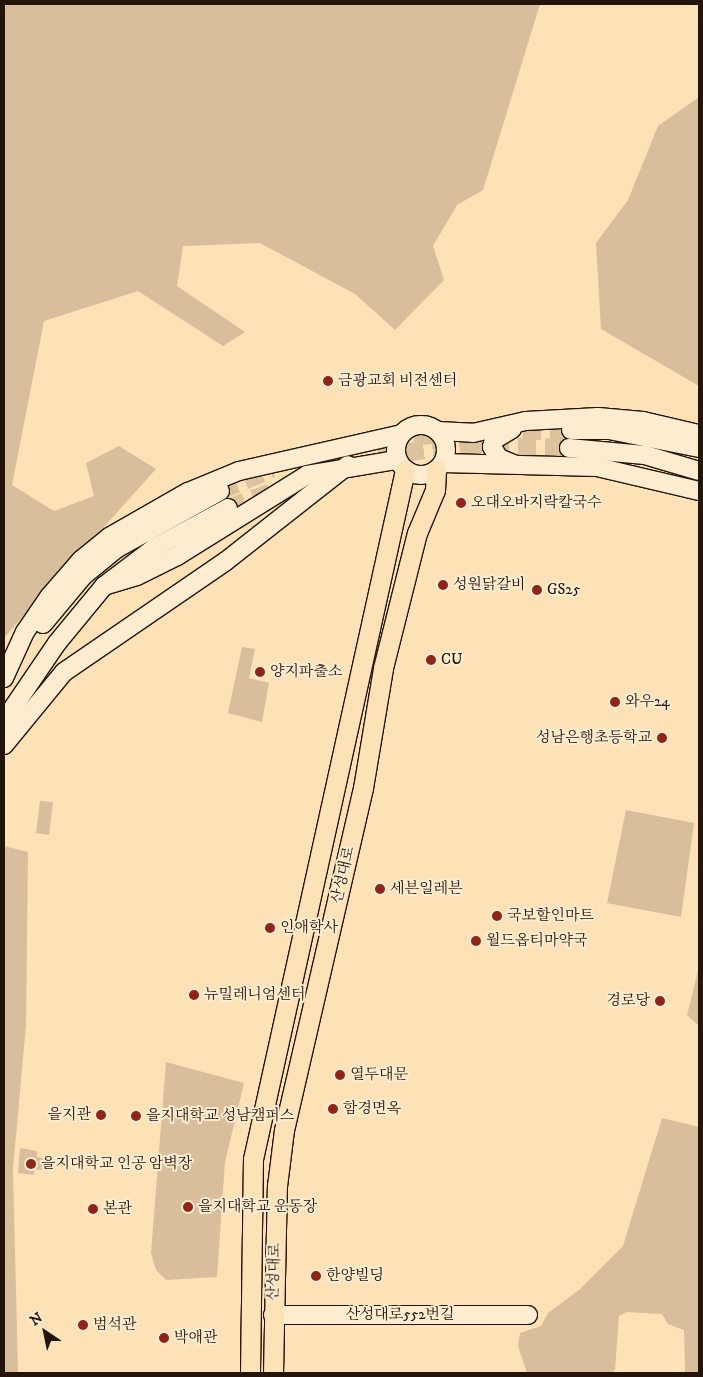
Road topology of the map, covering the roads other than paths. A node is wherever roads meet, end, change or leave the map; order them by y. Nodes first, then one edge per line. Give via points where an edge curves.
1 (526, 421) junction
2 (571, 430) tunnel mouth
3 (438, 432) junction
4 (402, 434) junction
5 (699, 434) edge
6 (569, 448) tunnel mouth
7 (699, 448) edge
8 (261, 464) junction
9 (348, 465) junction
10 (401, 465) junction
11 (517, 465) junction
12 (439, 467) junction
13 (699, 471) edge
14 (220, 490) tunnel mouth
15 (699, 491) edge
16 (272, 498) junction
17 (228, 508) tunnel mouth
18 (104, 586) junction
19 (6, 673) edge
20 (4, 721) edge
21 (4, 745) edge
22 (273, 1315) junction
23 (528, 1315) dead end
24 (250, 1373) edge
25 (272, 1373) edge

1 - 3 main road via 473,433
1 - 5 main road via 598,417 643,421
1 - 11 main road via 494,440 492,447 499,458
2 - 7 main road via 609,430
3 - 4 main road via 421,425
3 - 12 main road via 446,446
4 - 8 main road
4 - 10 main road via 396,446
6 - 13 main road via 645,455
8 - 16 main road via 276,465 282,473
8 - 19 main road via 188,492 109,537 81,560 25,632
9 - 10 main road
9 - 16 main road via 306,475
9 - 21 main road via 226,561 64,672
10 - 12 main road via 421,476
10 - 24 main road, 산성대로 via 253,1159
11 - 12 main road
11 - 15 main road via 597,467
12 - 22 main road, 산성대로 via 435,490 417,533 383,668 363,788 284,1130
14 - 19 main road via 116,548 90,571
16 - 18 main road via 177,556 137,576
17 - 18 main road via 154,548
18 - 20 main road via 57,643
22 - 23 main road, 산성대로552번길
22 - 25 main road, 산성대로

